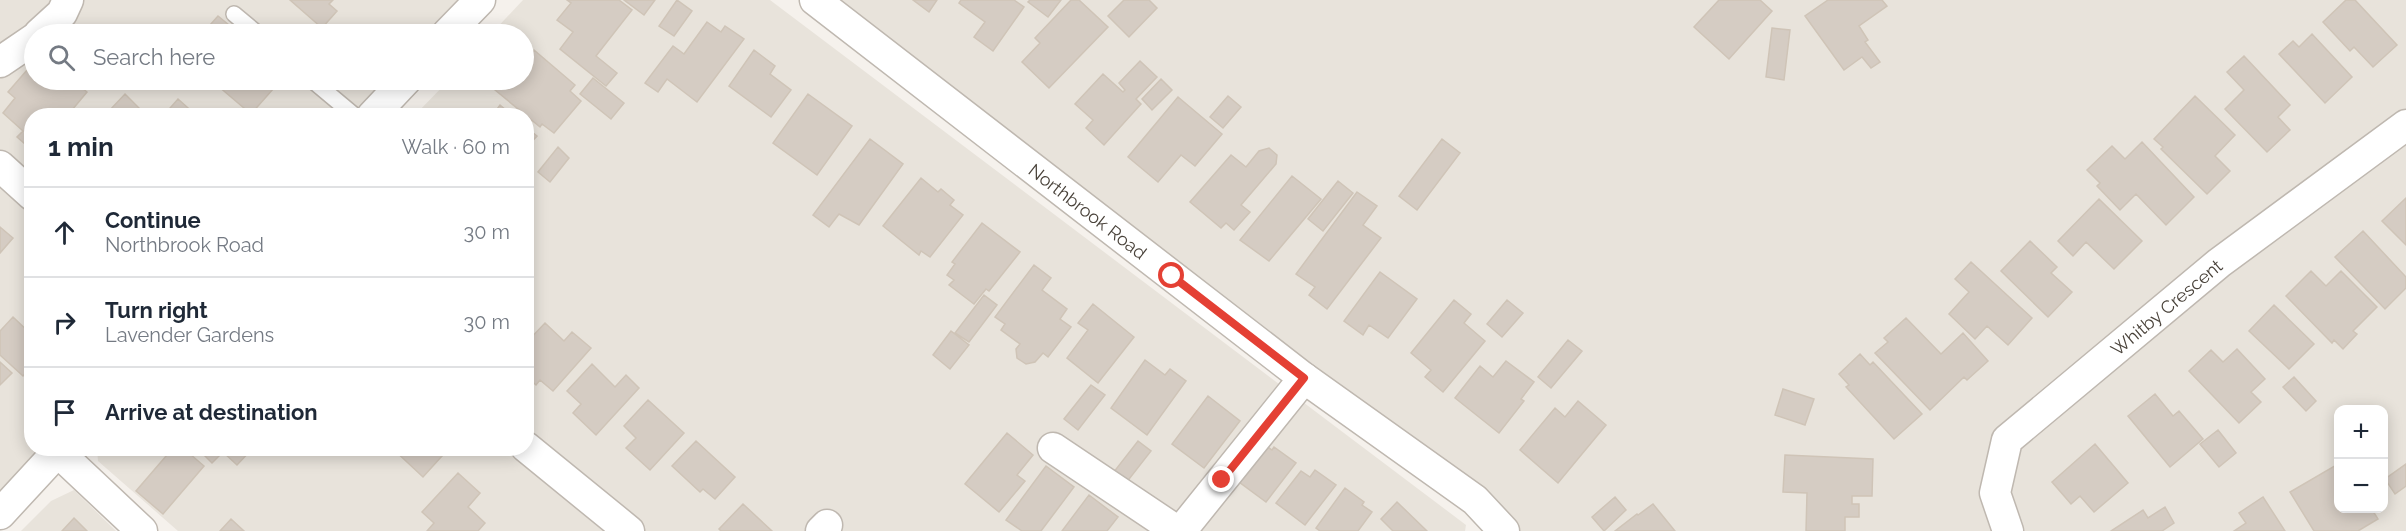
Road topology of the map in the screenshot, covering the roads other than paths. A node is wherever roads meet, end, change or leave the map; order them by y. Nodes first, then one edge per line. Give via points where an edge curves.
1 (68, 0) edge
2 (480, 0) edge
3 (815, 0) edge
4 (234, 14) dead end
5 (50, 24) edge
6 (246, 24) edge
7 (457, 24) edge
8 (24, 46) edge
9 (0, 62) edge
10 (324, 90) edge
11 (397, 90) edge
12 (345, 108) edge
13 (380, 108) edge
14 (2406, 125) edge
15 (0, 166) edge
16 (24, 188) edge
17 (1304, 378) junction
18 (1053, 448) dead end
19 (534, 454) edge
20 (53, 456) edge
21 (65, 456) edge
22 (0, 514) edge
23 (142, 531) edge
24 (629, 531) edge
25 (1179, 531) edge
26 (1504, 531) edge
27 (2008, 531) edge

1 - 5 street via 62,13
2 - 7 street
3 - 17 street, Northbrook Road
4 - 6 lane
8 - 9 street
10 - 12 lane
11 - 13 street
14 - 27 street, Whitby Crescent via 2219,263 2007,440 1995,493
15 - 16 street
17 - 25 street
17 - 26 street, Northbrook Road via 1475,500
18 - 25 street
19 - 24 street
20 - 22 street
21 - 23 street

